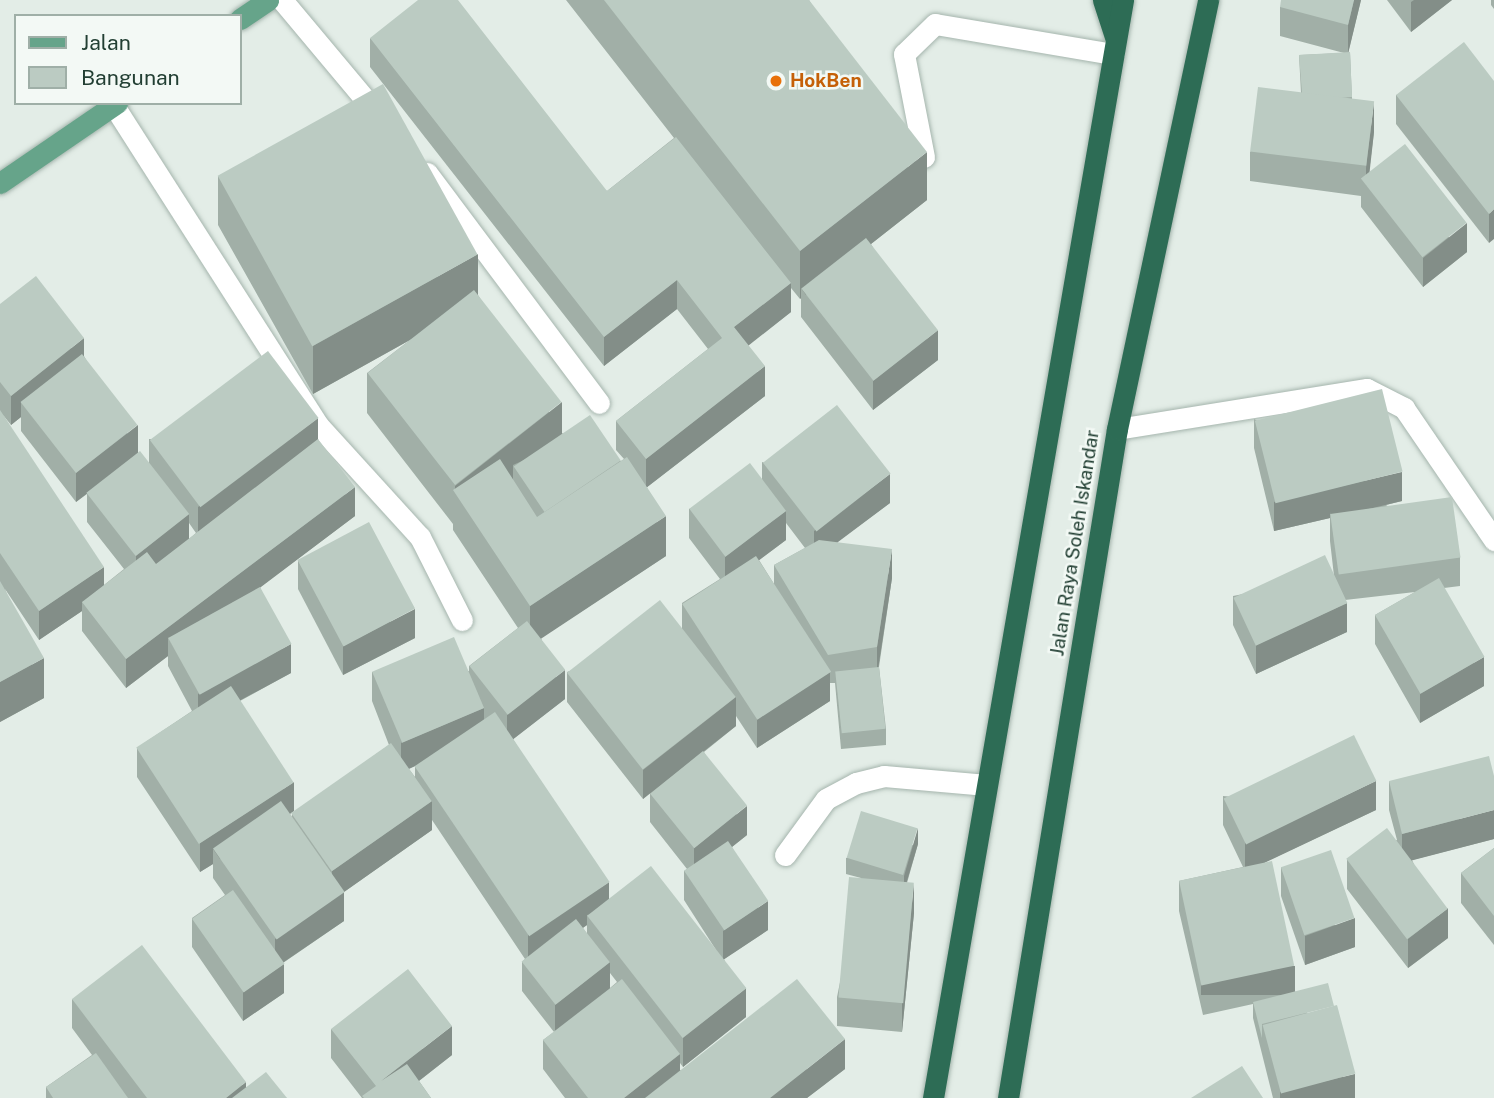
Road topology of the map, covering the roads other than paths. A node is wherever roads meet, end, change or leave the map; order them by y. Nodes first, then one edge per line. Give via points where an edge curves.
1 (268, 0) edge
2 (282, 0) edge
3 (1103, 0) edge
4 (1123, 0) edge
5 (1208, 0) edge
6 (242, 18) edge
7 (1115, 47) junction
8 (116, 105) edge
9 (397, 137) edge
10 (924, 157) edge
11 (415, 158) edge
12 (0, 183) edge
13 (599, 403) dead end
14 (1117, 429) junction
15 (1494, 540) edge
16 (462, 620) dead end
17 (987, 785) junction
18 (785, 855) dead end
19 (933, 1098) edge
20 (1008, 1098) edge

1 - 6 main road
2 - 9 street
3 - 7 highway
4 - 7 highway
5 - 14 highway, Jalan Raya Soleh Iskandar
7 - 10 street via 936,24 904,54
7 - 17 highway
8 - 12 main road
8 - 16 street via 318,425 420,537
11 - 13 street
14 - 15 street via 1367,389 1404,408
14 - 20 highway, Jalan Raya Soleh Iskandar
17 - 18 street via 884,776 856,783 826,799
17 - 19 highway

